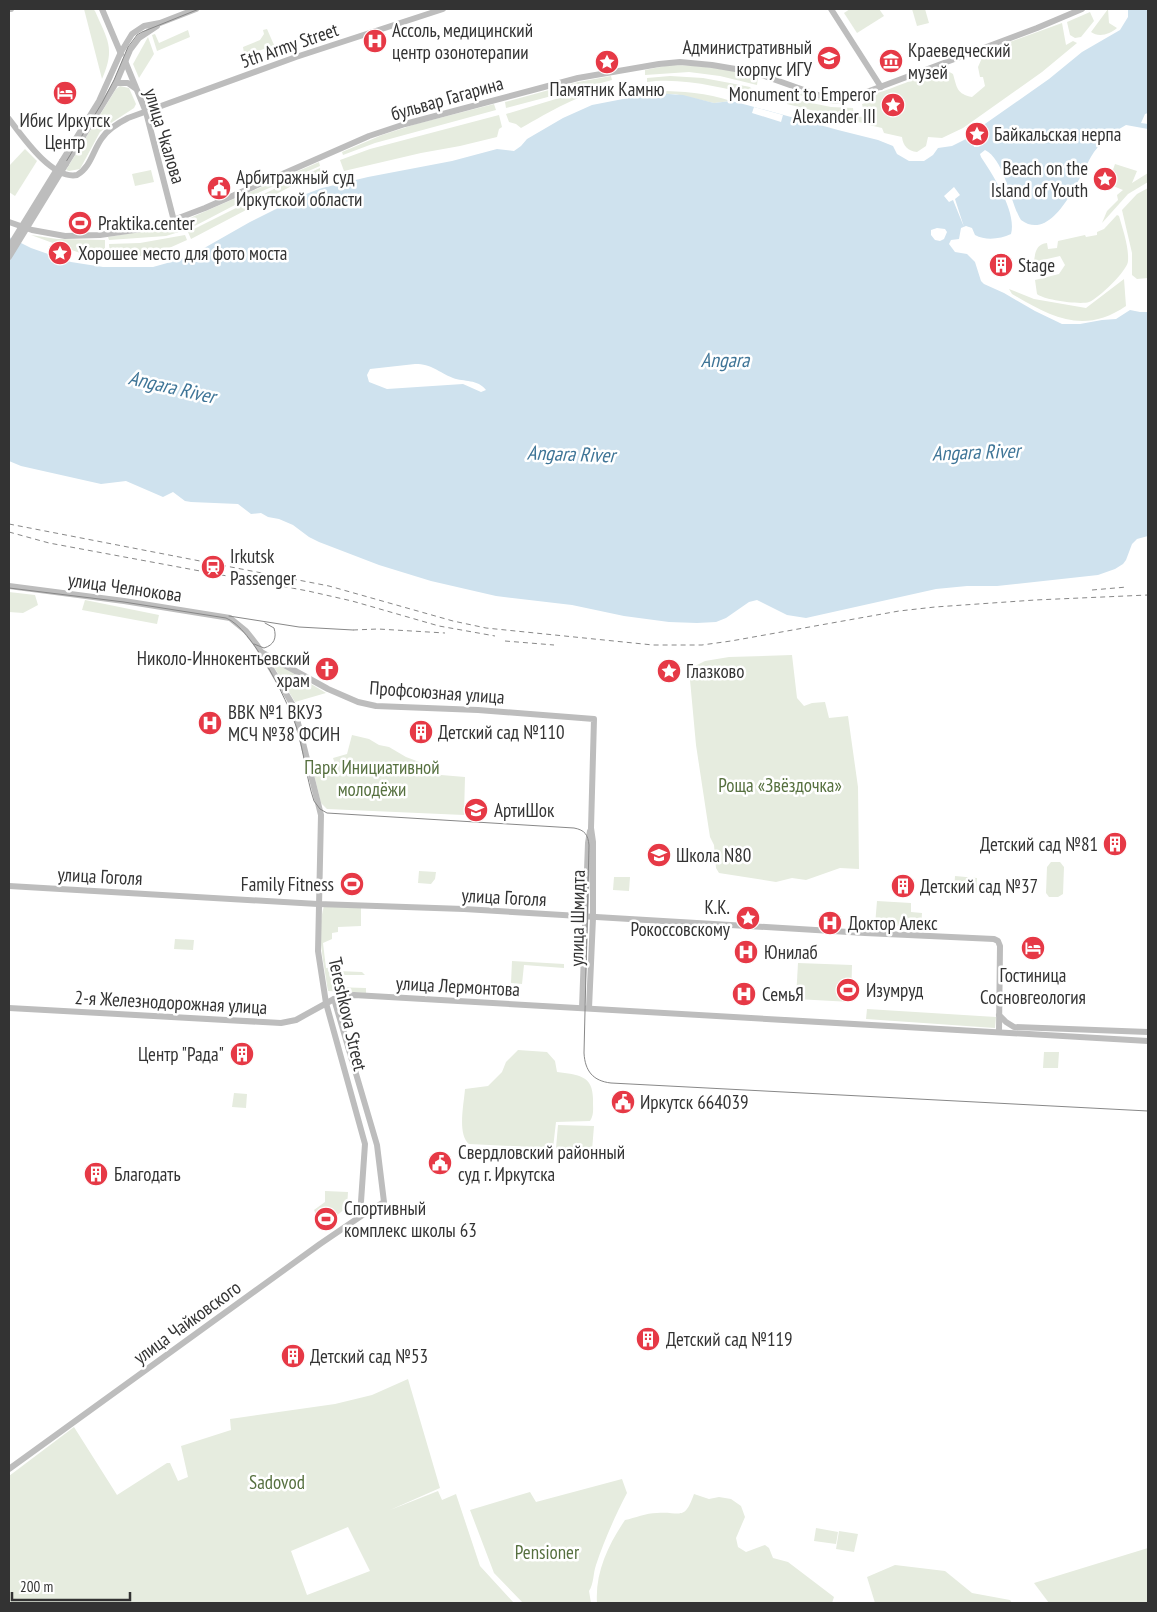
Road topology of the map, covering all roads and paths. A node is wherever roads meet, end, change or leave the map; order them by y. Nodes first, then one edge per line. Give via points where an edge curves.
1 (102, 9) edge
2 (196, 9) edge
3 (443, 9) edge
4 (831, 9) edge
5 (1082, 9) edge
6 (160, 24) junction
7 (121, 52) junction
8 (124, 64) junction
9 (116, 83) junction
10 (881, 87) junction
11 (135, 88) junction
12 (146, 112) junction
13 (9, 118) edge
14 (64, 162) junction
15 (174, 221) junction
16 (9, 222) edge
17 (9, 247) edge
18 (9, 257) edge
19 (9, 586) edge
20 (236, 622) joint
21 (261, 652) junction
22 (594, 719) joint
23 (9, 886) edge
24 (318, 904) junction
25 (590, 917) junction
26 (334, 999) junction
27 (326, 1003) junction
28 (9, 1008) edge
29 (586, 1008) junction
30 (999, 1015) junction
31 (1016, 1031) junction
32 (999, 1032) junction
33 (1148, 1032) edge
34 (1148, 1041) edge
35 (384, 1202) joint
36 (360, 1216) junction
37 (9, 1469) edge

1 - 7 street, улица Чкалова
2 - 6 street
3 - 12 street, 5th Army Street via 292,58
4 - 10 street
5 - 10 street, бульвар Гагарина
6 - 7 street via 138,30
6 - 8 street via 139,38
7 - 8 street, улица Чкалова
7 - 14 street via 99,101
8 - 9 street
8 - 11 street, улица Чкалова
9 - 11 street via 128,83
9 - 14 street
10 - 15 street, бульвар Гагарина via 856,96 832,98 753,72 680,62 578,78 373,135
11 - 12 street, улица Чкалова
12 - 13 street, 5th Army Street via 111,128 77,175 68,175 53,167 37,153
12 - 15 street, улица Чкалова
14 - 17 street, bridge
14 - 18 street, bridge
15 - 16 street, бульвар Гагарина via 155,227 83,236 32,230
19 - 20 street, улица Челнокова via 227,617
20 - 21 street, Tereshkova Street
21 - 22 street, Профсоюзная улица via 328,689 376,706
21 - 24 street, Tereshkova Street via 294,707 318,800
22 - 25 street, улица Шмидта
23 - 24 street, улица Гоголя
24 - 25 street, улица Гоголя
24 - 27 street, Tereshkova Street via 318,951
25 - 29 street, улица Шмидта
25 - 30 street, улица Гоголя via 994,939 1000,946
26 - 27 street, улица Лермонтова
26 - 29 street, улица Лермонтова via 354,995
26 - 35 street, Tereshkova Street via 378,1145
27 - 28 street, 2-я Железнодорожная улица via 296,1020 281,1023
27 - 36 street, Tereshkova Street via 365,1144
29 - 32 street, улица Лермонтова
30 - 31 street
30 - 32 street
31 - 32 street, улица Лермонтова
31 - 33 street
31 - 34 street
35 - 36 street, улица Чайковского
36 - 37 street, улица Чайковского

